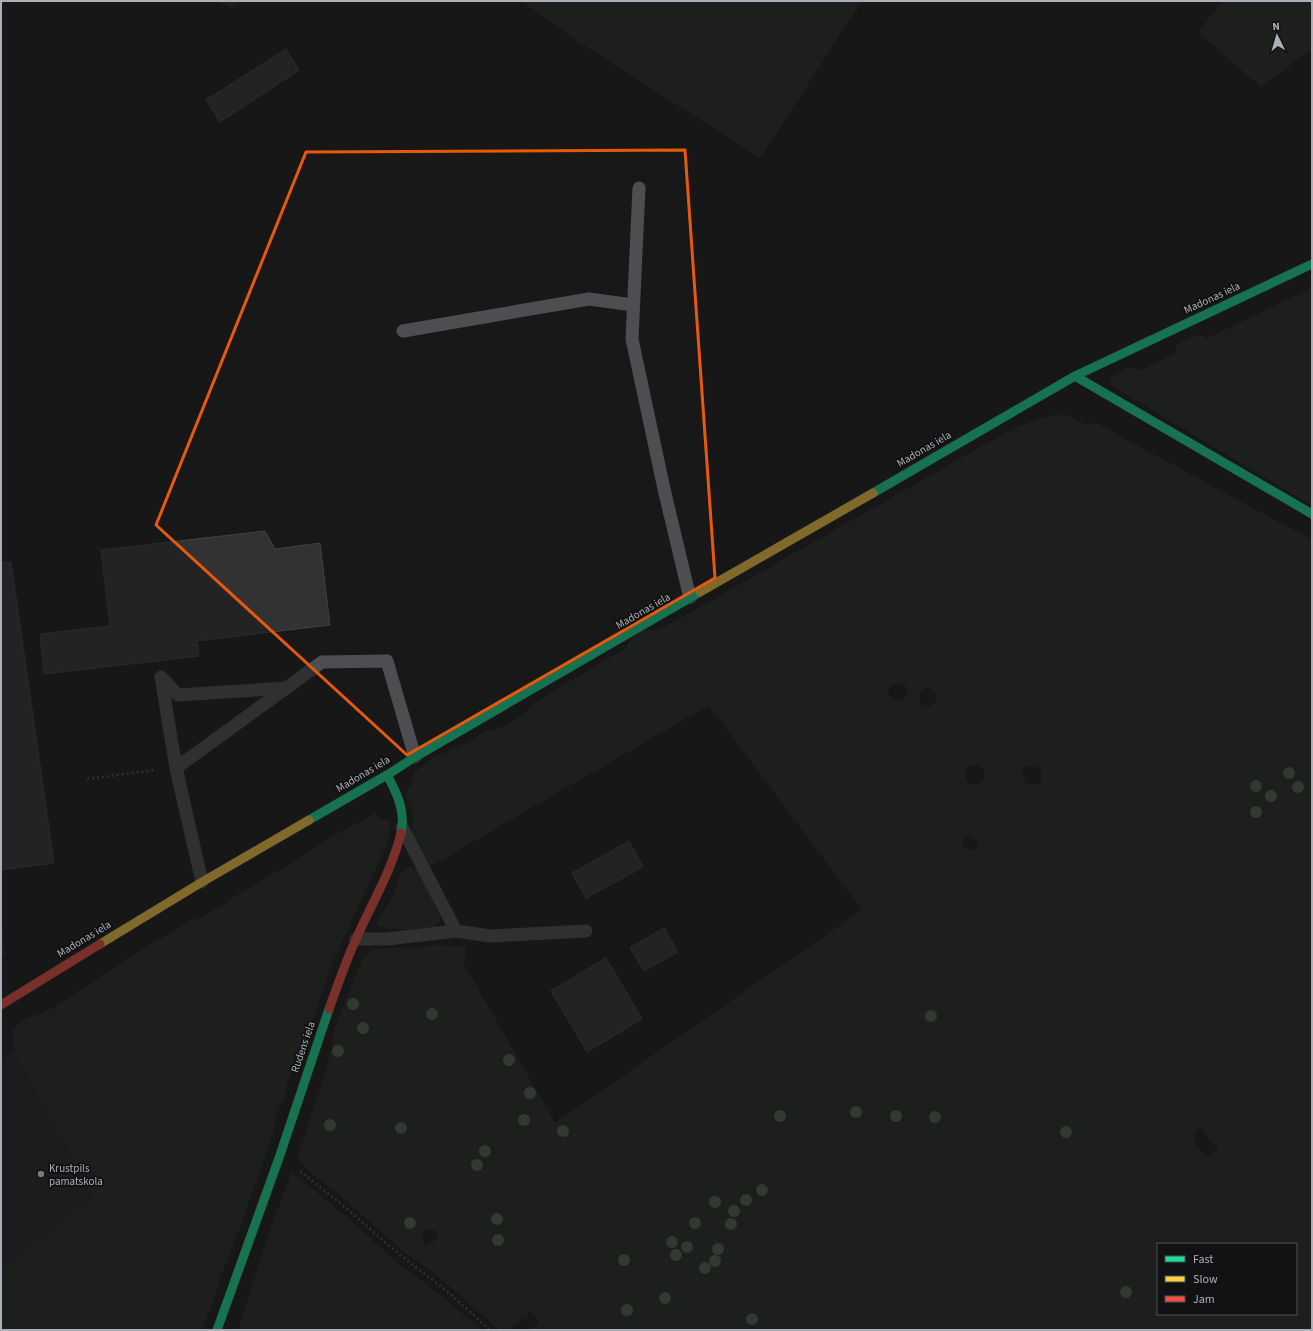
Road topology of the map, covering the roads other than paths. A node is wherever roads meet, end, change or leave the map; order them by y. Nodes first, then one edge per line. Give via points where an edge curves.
1 (639, 188) dead end
2 (1312, 264) edge
3 (634, 305) junction
4 (403, 331) dead end
5 (1075, 376) junction
6 (1312, 514) edge
7 (690, 598) junction
8 (287, 688) junction
9 (416, 756) junction
10 (176, 768) junction
11 (387, 775) junction
12 (402, 827) junction
13 (202, 882) junction
14 (456, 931) junction
15 (586, 931) dead end
16 (356, 939) junction
17 (1, 1004) edge
18 (217, 1330) edge

1 - 3 lane
2 - 5 main road, Madonas iela
3 - 4 lane via 590,300
3 - 7 lane via 632,339
5 - 6 main road
5 - 7 main road, Madonas iela
7 - 9 main road, Madonas iela
8 - 9 lane via 322,662 387,661
8 - 10 lane
8 - 10 lane via 178,695 161,677
9 - 11 main road, Madonas iela
10 - 13 lane
11 - 12 main road, Rudens iela via 400,803
11 - 13 main road, Madonas iela
12 - 14 lane
12 - 16 main road, Rudens iela via 392,862
13 - 17 main road, Madonas iela
14 - 15 lane via 490,936
14 - 16 lane via 387,939
16 - 18 main road, Rudens iela via 322,1027

